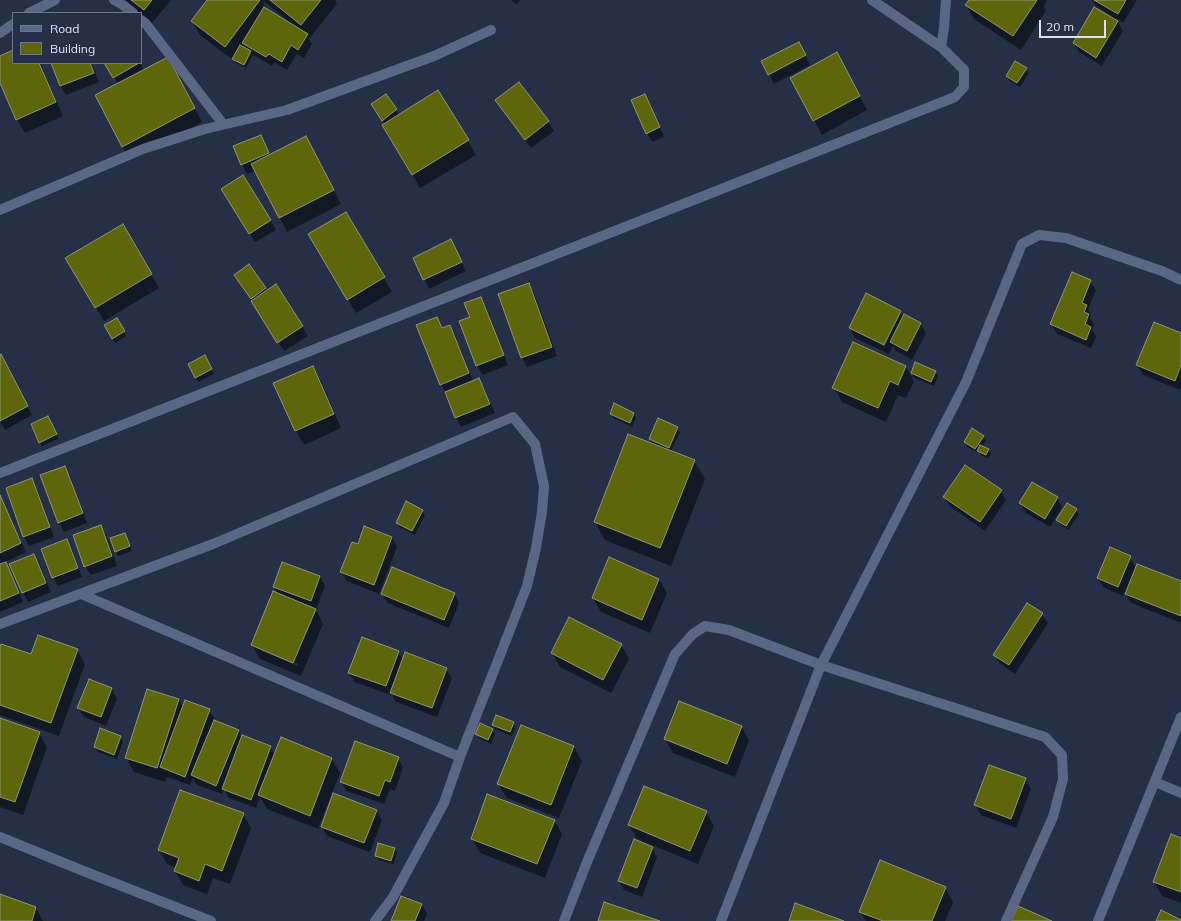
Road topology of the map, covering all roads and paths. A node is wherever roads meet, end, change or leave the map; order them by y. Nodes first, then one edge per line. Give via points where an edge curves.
1 (55, 0) edge
2 (114, 0) edge
3 (872, 0) edge
4 (946, 0) edge
5 (31, 12) edge
6 (132, 12) edge
7 (142, 21) edge
8 (12, 25) edge
9 (491, 30) dead end
10 (0, 33) edge
11 (941, 46) junction
12 (223, 124) junction
13 (0, 210) edge
14 (1181, 280) edge
15 (0, 474) edge
16 (81, 594) junction
17 (0, 624) edge
18 (821, 665) junction
19 (1181, 717) edge
20 (460, 757) junction
21 (1155, 782) junction
22 (1181, 793) edge
23 (0, 837) edge
24 (211, 921) edge
25 (375, 921) edge
26 (564, 921) edge
27 (721, 921) edge
28 (1006, 921) edge
29 (1098, 921) edge

1 - 5 street
2 - 6 street
3 - 11 street
4 - 11 street
7 - 12 street
8 - 10 street
9 - 12 street via 434,56 287,110
11 - 15 street via 964,70 964,86 955,97
12 - 13 street via 143,149
14 - 18 street via 1066,238 1039,235 1022,244 966,382
16 - 17 street
16 - 20 street
16 - 20 street via 213,544 513,417 535,444 544,486 542,512 527,586
18 - 26 street via 729,630 705,626 693,634 675,654
18 - 27 street
18 - 28 street via 1045,737 1062,755 1063,779 1053,817
19 - 21 street
20 - 25 street via 444,803 393,897
21 - 22 street
21 - 29 street
23 - 24 street

